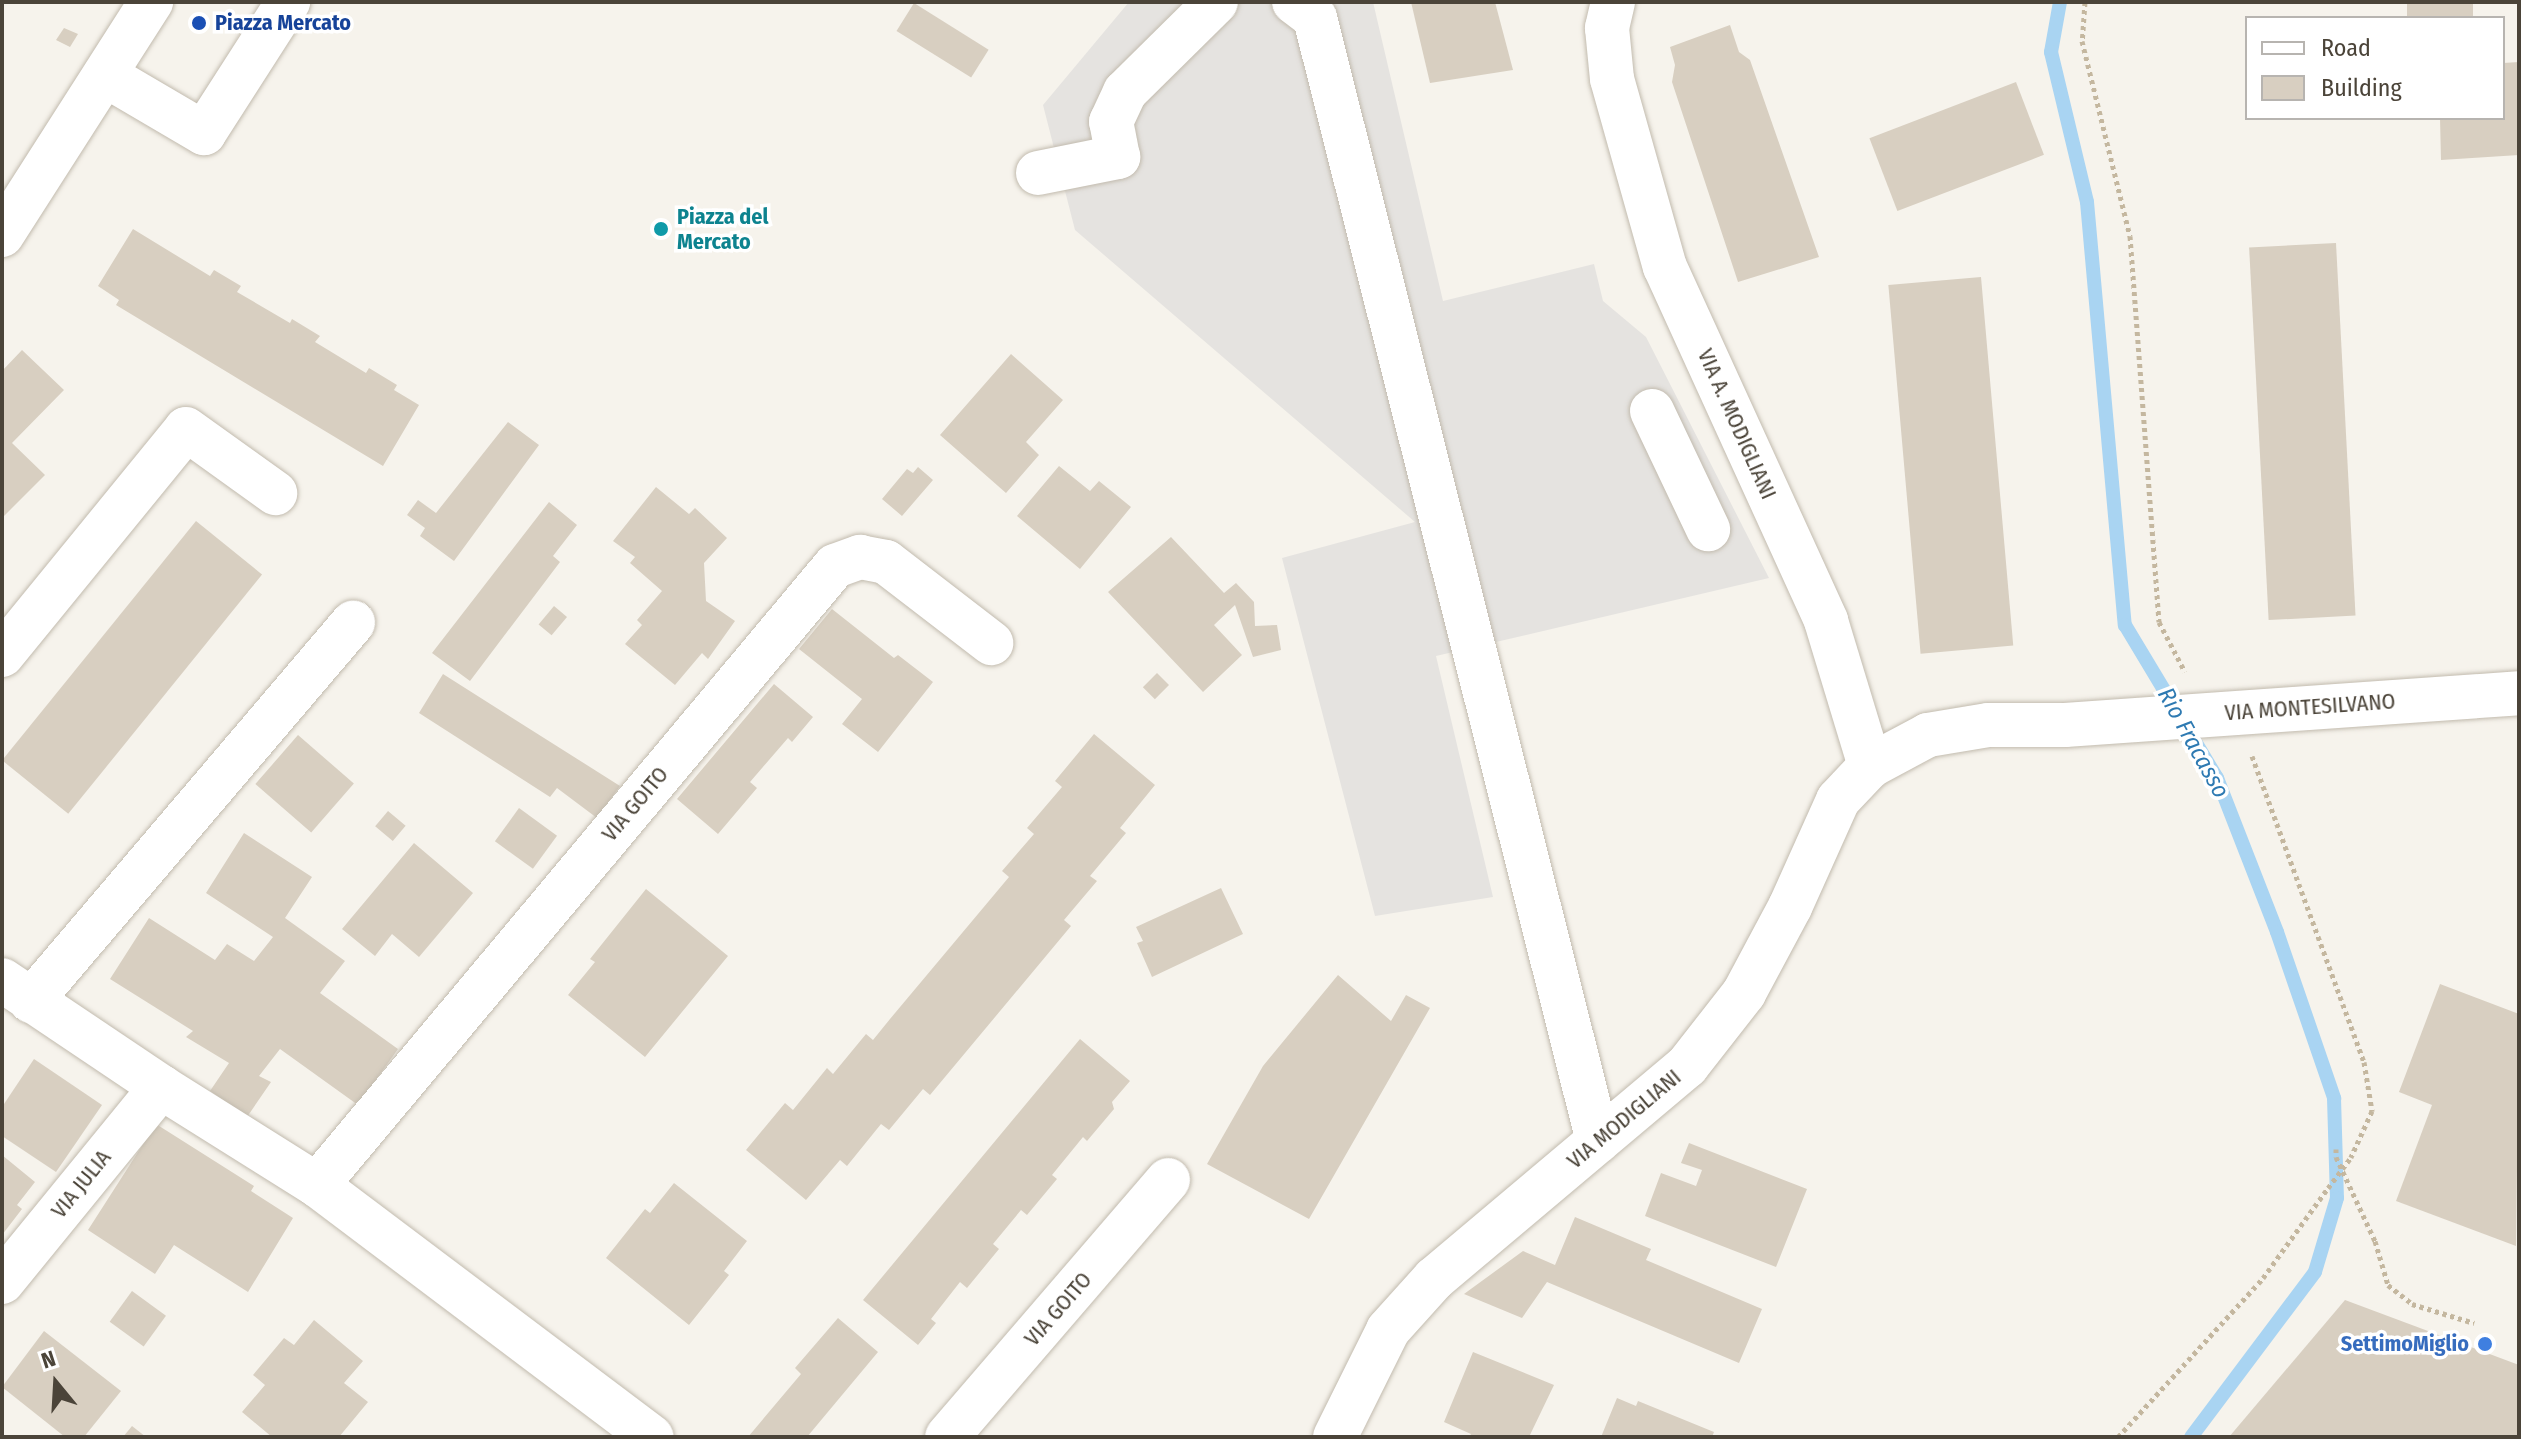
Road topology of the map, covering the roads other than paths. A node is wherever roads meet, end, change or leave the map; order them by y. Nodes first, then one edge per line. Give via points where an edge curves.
1 (151, 2) edge
2 (288, 2) edge
3 (1216, 2) edge
4 (1294, 2) edge
5 (1613, 2) edge
6 (105, 75) junction
7 (1038, 173) dead end
8 (2, 235) edge
9 (1652, 411) dead end
10 (275, 493) dead end
11 (1708, 529) dead end
12 (353, 622) dead end
13 (991, 643) dead end
14 (2, 655) edge
15 (2519, 693) edge
16 (1870, 766) junction
17 (17, 991) edge
18 (161, 1087) junction
19 (1598, 1141) junction
20 (1168, 1180) dead end
21 (317, 1185) junction
22 (2, 1282) edge
23 (652, 1437) edge
24 (947, 1437) edge
25 (1335, 1437) edge

1 - 6 street
2 - 6 street via 204,133
3 - 7 street via 1125,92 1111,122 1118,157
4 - 19 street via 1315,18
5 - 16 street, VIA A. MODIGLIANI via 1607,28 1612,79 1665,267 1826,621
6 - 8 street
9 - 11 street
10 - 14 street via 186,429
12 - 17 street
13 - 21 street, VIA GOITO via 886,562 860,557 835,566
15 - 16 street, VIA MONTESILVANO via 1988,725 1928,735
16 - 19 street, VIA MODIGLIANI via 1838,800 1744,993 1687,1066
17 - 18 street
18 - 21 street
18 - 22 street, VIA JULIA
19 - 25 street, VIA MODIGLIANI via 1434,1279 1388,1330
20 - 24 street, VIA GOITO
21 - 23 street

